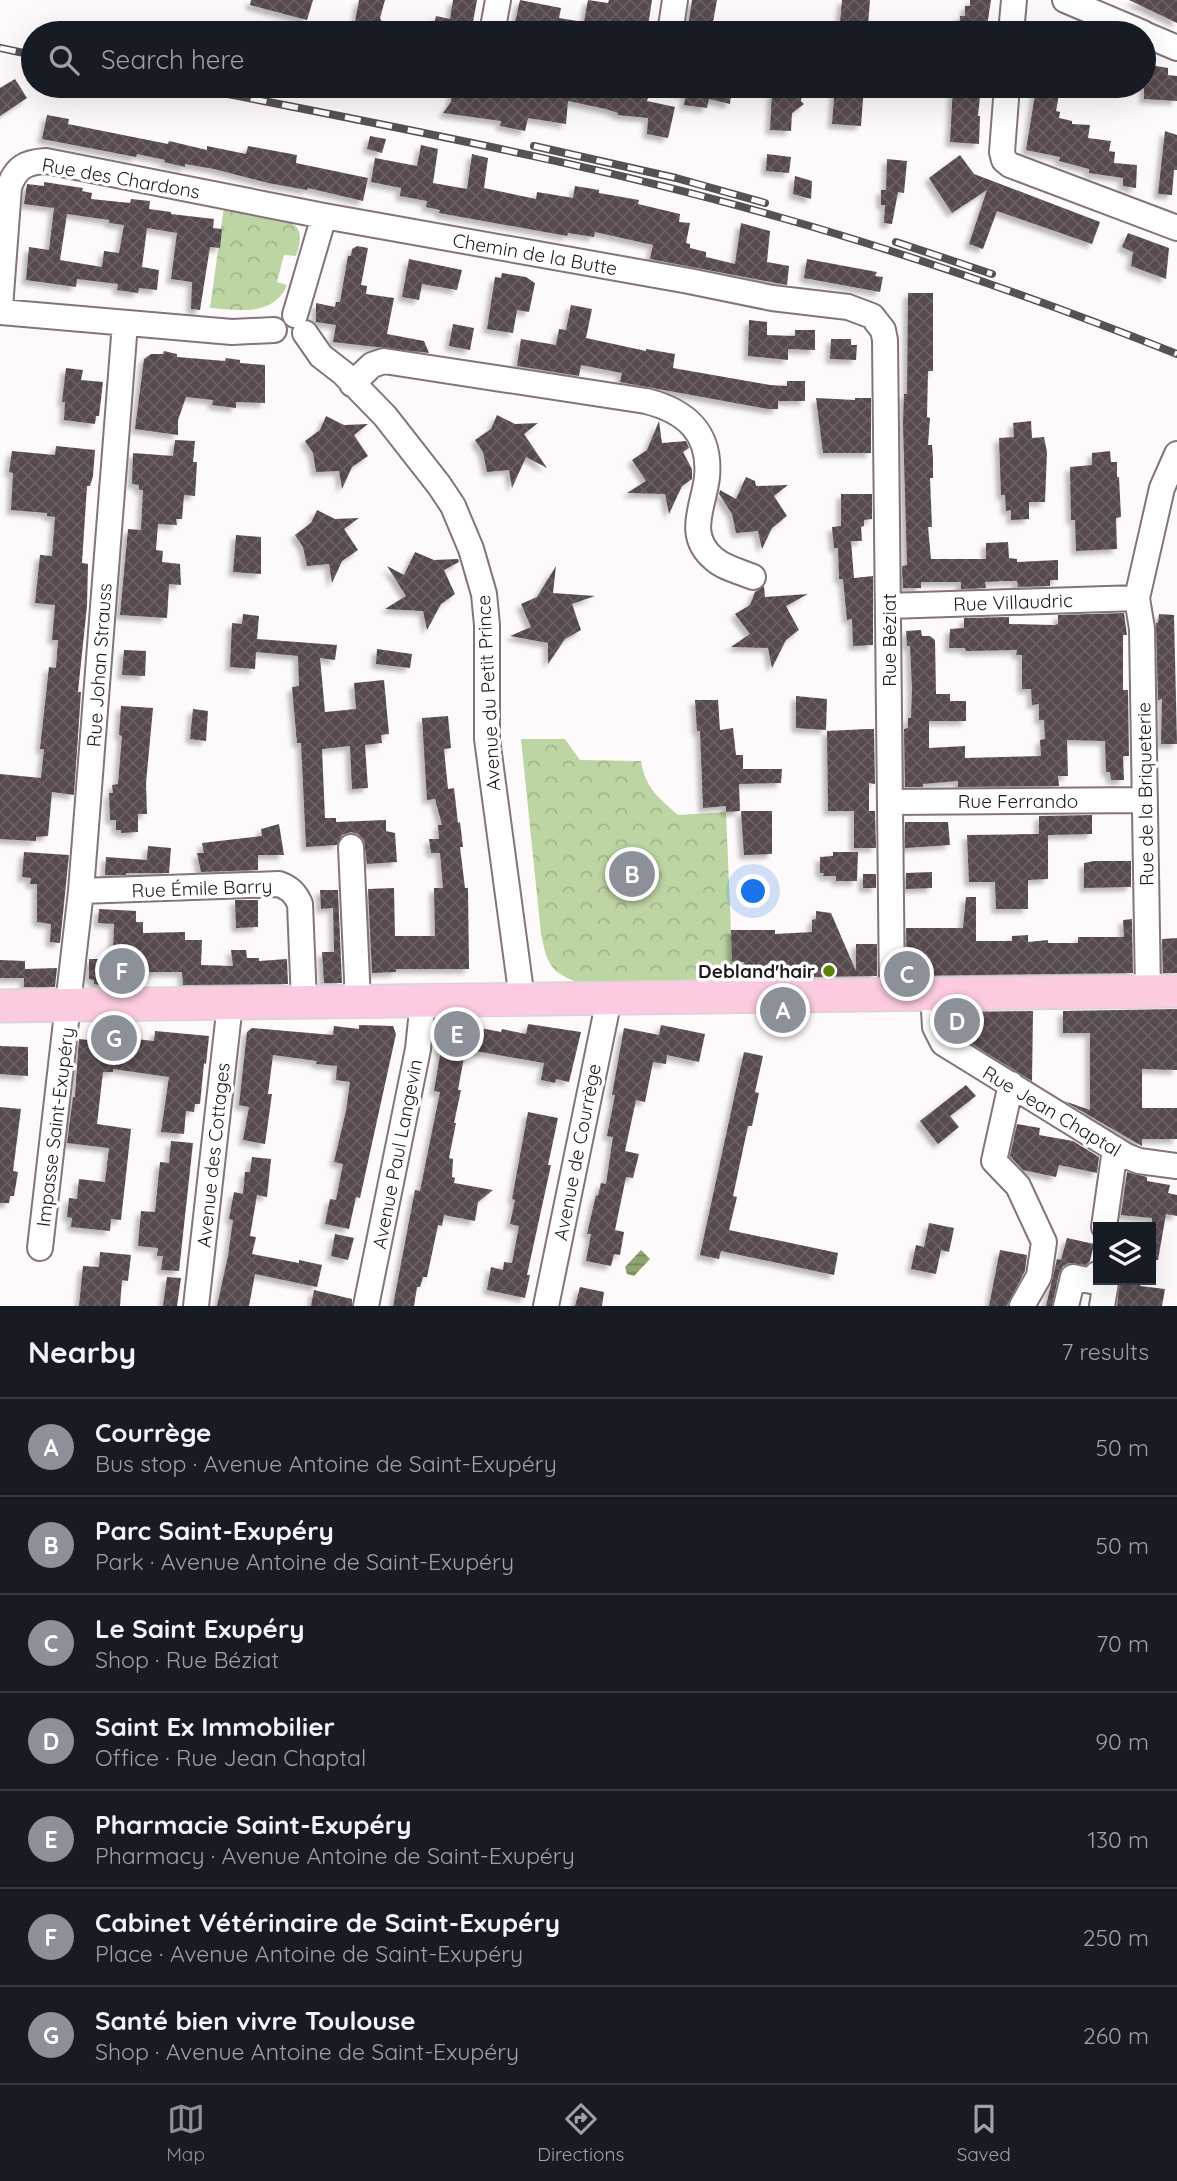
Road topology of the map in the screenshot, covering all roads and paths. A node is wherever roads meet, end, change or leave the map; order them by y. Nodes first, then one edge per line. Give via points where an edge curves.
1 (498, 0) edge
2 (675, 0) edge
3 (1014, 0) edge
4 (1065, 0) edge
5 (494, 21) edge
6 (672, 21) edge
7 (1012, 21) edge
8 (1113, 21) edge
9 (1156, 39) edge
10 (1177, 48) edge
11 (1005, 98) edge
12 (324, 216) junction
13 (1177, 228) edge
14 (848, 307) joint
15 (0, 310) edge
16 (125, 323) junction
17 (291, 331) junction
18 (352, 384) junction
19 (1177, 454) edge
20 (753, 577) dead end
21 (1138, 598) junction
22 (889, 606) junction
23 (1145, 800) junction
24 (891, 803) junction
25 (351, 847) dead end
26 (81, 891) junction
27 (1163, 991) edge
28 (892, 994) junction
29 (933, 994) junction
30 (523, 999) junction
31 (609, 999) junction
32 (423, 1001) junction
33 (304, 1002) junction
34 (358, 1002) junction
35 (230, 1004) junction
36 (69, 1005) junction
37 (0, 1006) edge
38 (1011, 1084) junction
39 (1115, 1149) junction
40 (1177, 1166) edge
41 (1105, 1222) edge
42 (40, 1248) dead end
43 (1093, 1274) edge
44 (1106, 1285) edge
45 (196, 1306) edge
46 (366, 1306) edge
47 (546, 1306) edge
48 (1022, 1306) edge
49 (1066, 1306) edge
50 (1102, 1306) edge

1 - 5 street
2 - 6 street
3 - 7 street
4 - 8 street
9 - 10 street
11 - 13 street via 1002,152 1010,165
12 - 14 street, Chemin de la Butte via 772,298
12 - 15 street, Rue des Chardons via 33,162 13,175 9,187
12 - 17 street
14 - 22 street, Rue Béziat via 872,316 885,340
15 - 16 street
16 - 17 street via 232,332
16 - 26 street, Rue Johan Strauss
17 - 18 street, Avenue du Petit Prince
18 - 20 street via 372,365 384,361 646,401 678,412 705,448 707,479 698,534 713,559
18 - 30 street, Avenue du Petit Prince via 385,416 439,485 463,527 479,572 487,625 487,739
19 - 21 street, Rue de la Briqueterie via 1162,488
21 - 22 street, Rue Villaudric
21 - 23 street, Rue de la Briqueterie
22 - 24 street, Rue Béziat
23 - 24 street, Rue Ferrando
23 - 27 street, Rue de la Briqueterie
24 - 28 street, Rue Béziat
25 - 34 street
26 - 33 street, Rue Émile Barry via 288,887 300,904
26 - 36 street, Rue Johan Strauss
27 - 29 main road
28 - 29 main road
28 - 31 main road
29 - 38 street, Rue Jean Chaptal via 935,1027 943,1044
30 - 31 main road
30 - 32 main road
31 - 47 street, Avenue de Courrège
32 - 34 main road
32 - 46 street, Avenue Paul Langevin via 418,1049
33 - 34 main road
33 - 35 main road
35 - 36 main road
35 - 45 street, Avenue des Cottages
36 - 37 main road
36 - 42 street, Impasse Saint-Exupéry
38 - 39 street, Rue Jean Chaptal
38 - 48 street via 994,1161 1018,1186 1044,1242 1039,1276
39 - 40 street, Rue Jean Chaptal via 1139,1161
39 - 41 street
43 - 49 street via 1073,1277
44 - 50 street

